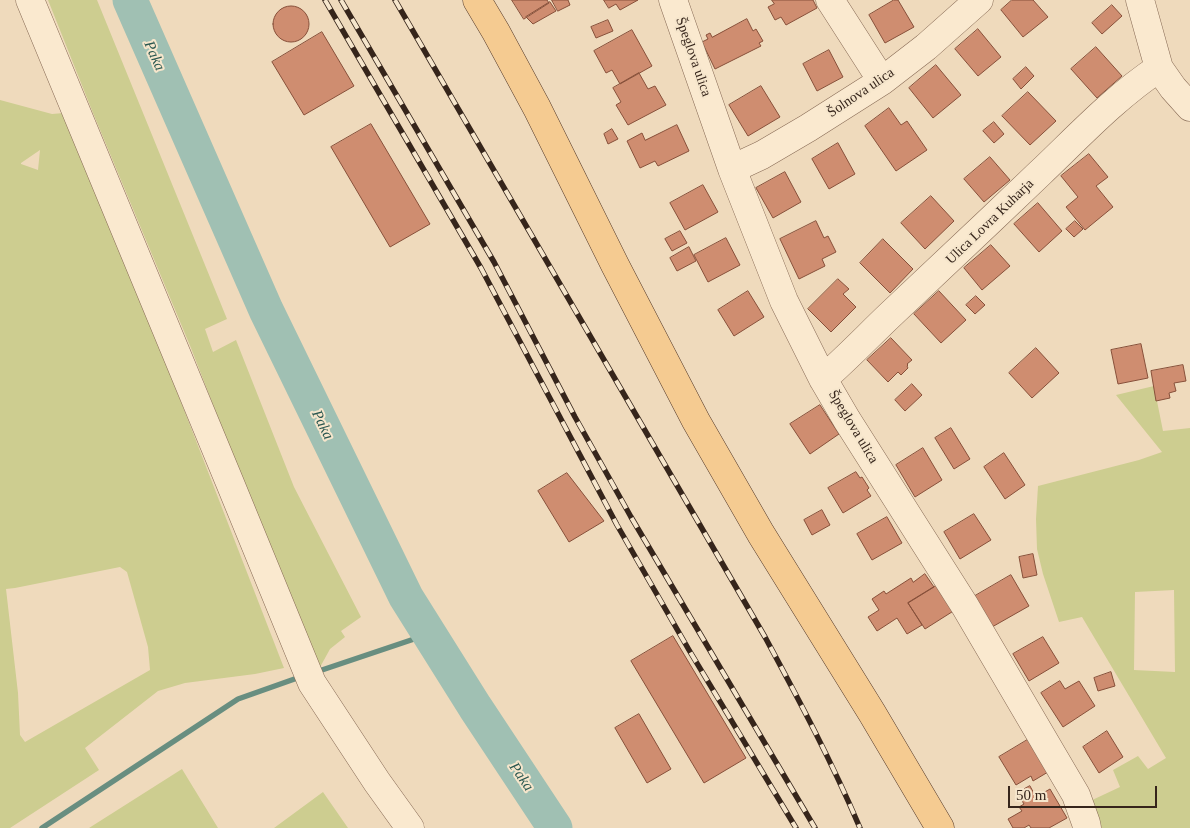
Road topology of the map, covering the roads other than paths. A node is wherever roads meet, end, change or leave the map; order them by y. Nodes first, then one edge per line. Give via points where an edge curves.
1 (30, 0) edge
2 (476, 0) edge
3 (673, 0) edge
4 (830, 0) edge
5 (979, 0) edge
6 (1140, 0) edge
7 (1159, 68) junction
8 (882, 81) junction
9 (1190, 107) edge
10 (732, 169) junction
11 (824, 379) junction
12 (410, 828) edge
13 (940, 828) edge
14 (1087, 828) edge

1 - 12 street via 312,683
2 - 13 main road via 537,108 696,421
3 - 10 street, Špeglova ulica
4 - 8 street
5 - 8 street, Šolnova ulica
6 - 7 street
7 - 9 street
7 - 11 street, Ulica Lovra Kuharja via 1139,81 1106,111
8 - 10 street, Šolnova ulica via 762,155
10 - 11 street, Špeglova ulica via 784,301
11 - 14 street, Špeglova ulica via 965,606 1076,795

